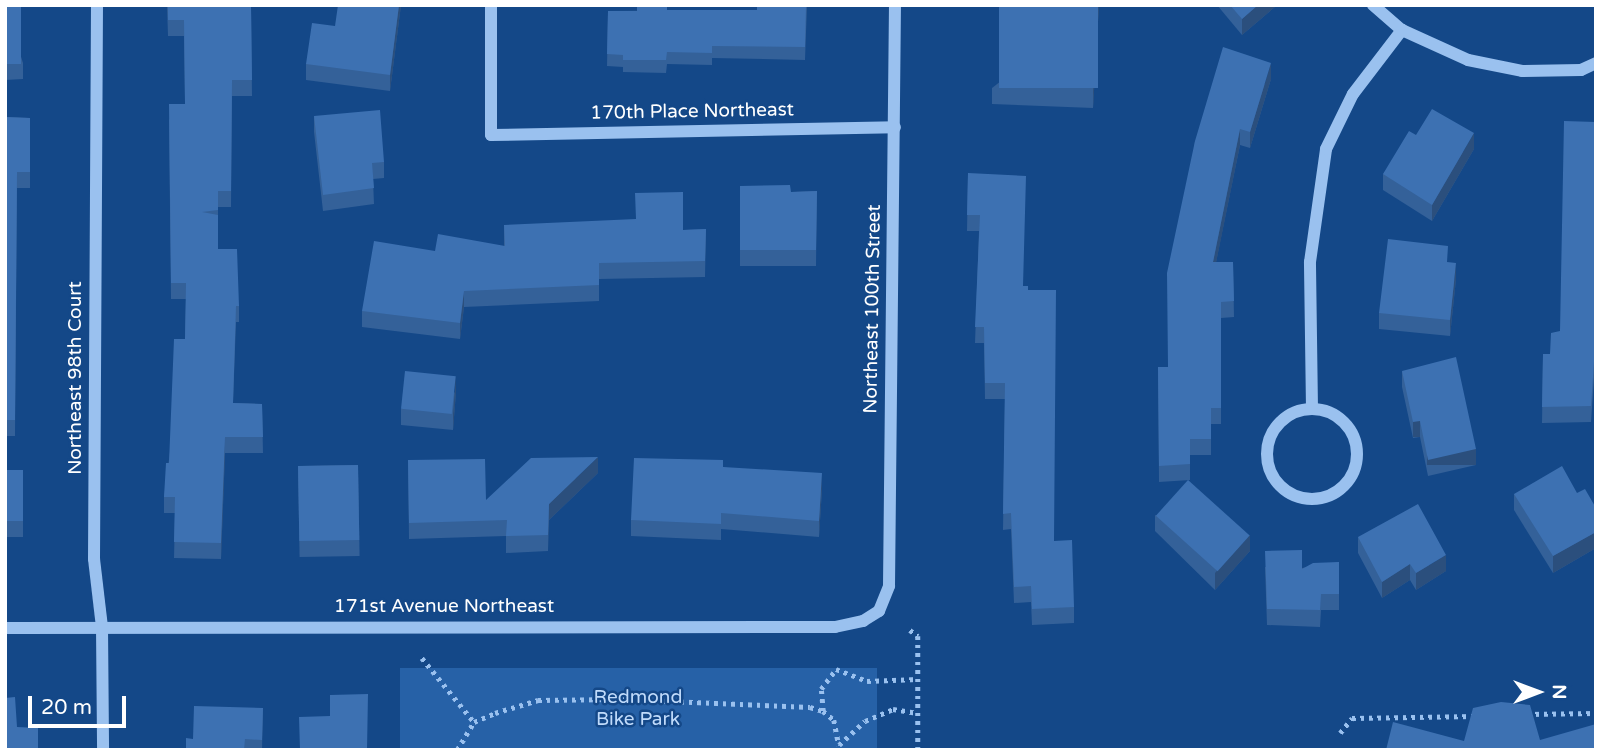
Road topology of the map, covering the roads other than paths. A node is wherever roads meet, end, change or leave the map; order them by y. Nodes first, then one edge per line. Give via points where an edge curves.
1 (97, 5) edge
2 (492, 5) edge
3 (895, 5) edge
4 (1373, 5) edge
5 (1402, 30) junction
6 (1596, 63) edge
7 (895, 127) junction
8 (1312, 409) junction
9 (879, 611) joint
10 (102, 627) junction
11 (5, 628) edge
12 (103, 750) edge

1 - 10 street, Northeast 98th Court via 94,559
2 - 7 street, 170th Place Northeast via 491,135
3 - 7 street, Northeast 100th Street
4 - 5 street
5 - 6 street via 1468,60 1522,71 1581,70
5 - 8 street via 1353,94 1326,149 1310,262
7 - 9 street, Northeast 100th Street via 889,586
8 - 8 street via 1298,411 1275,428 1267,455 1276,481 1299,498 1313,500 1345,486 1358,454 1356,440 1339,417
9 - 10 street, 171st Avenue Northeast via 863,621 835,627
10 - 11 street, 171st Avenue Northeast
10 - 12 street, Northeast 98th Court

